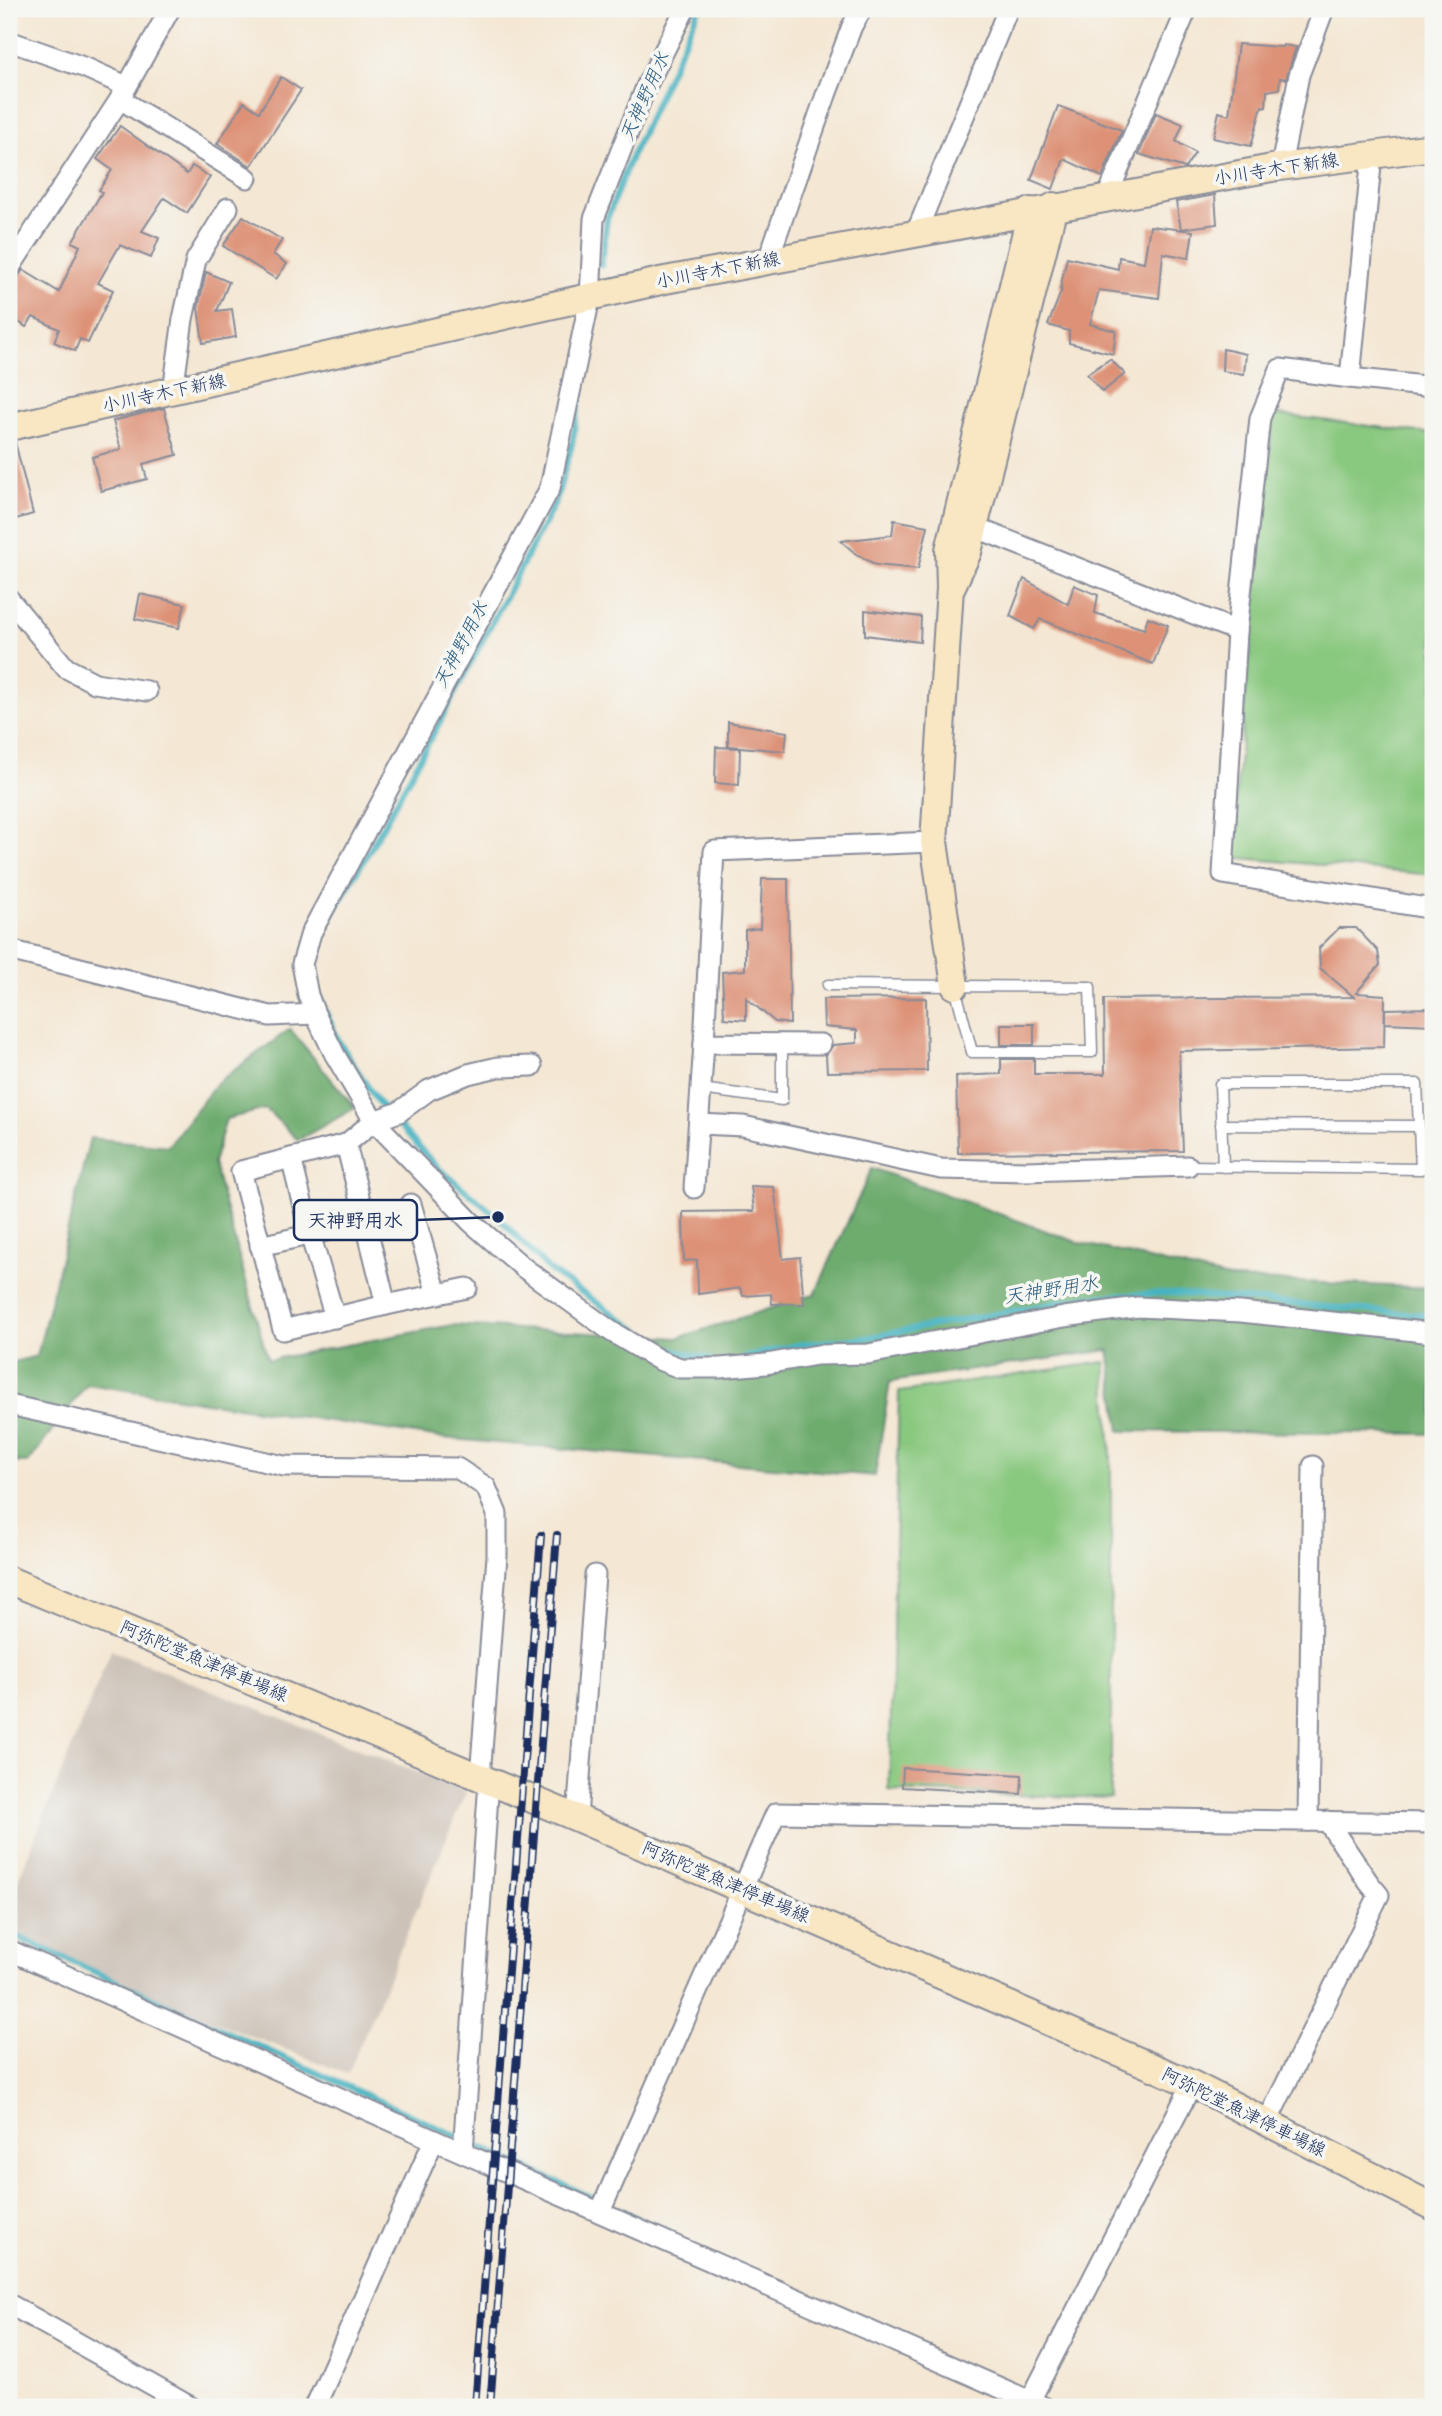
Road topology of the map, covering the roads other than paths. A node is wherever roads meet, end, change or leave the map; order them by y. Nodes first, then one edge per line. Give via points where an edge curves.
1 (170, 9) edge
2 (685, 9) edge
3 (862, 9) edge
4 (1008, 9) edge
5 (1187, 9) edge
6 (1324, 9) edge
7 (9, 41) edge
8 (123, 92) junction
9 (1433, 147) edge
10 (1372, 155) junction
11 (1281, 166) junction
12 (247, 178) dead end
13 (1107, 197) junction
14 (228, 208) dead end
15 (1043, 209) junction
16 (916, 233) junction
17 (768, 260) junction
18 (9, 269) edge
19 (590, 298) junction
20 (1350, 378) junction
21 (1433, 387) edge
22 (173, 391) junction
23 (9, 427) edge
24 (974, 527) junction
25 (950, 589) junction
26 (9, 599) edge
27 (1237, 631) junction
28 (147, 691) dead end
29 (934, 842) junction
30 (1433, 909) edge
31 (9, 950) edge
32 (828, 985) dead end
33 (955, 986) junction
34 (315, 1014) junction
35 (704, 1043) junction
36 (782, 1044) junction
37 (821, 1044) dead end
38 (532, 1066) dead end
39 (701, 1089) junction
40 (374, 1121) junction
41 (699, 1124) junction
42 (1222, 1125) junction
43 (1419, 1126) junction
44 (345, 1144) junction
45 (291, 1157) junction
46 (1188, 1167) joint
47 (1223, 1167) junction
48 (694, 1188) dead end
49 (411, 1203) dead end
50 (365, 1222) junction
51 (310, 1234) junction
52 (260, 1246) junction
53 (467, 1288) dead end
54 (437, 1294) junction
55 (386, 1305) junction
56 (335, 1318) junction
57 (1433, 1333) edge
58 (9, 1405) edge
59 (1313, 1466) dead end
60 (595, 1575) dead end
61 (9, 1580) edge
62 (484, 1779) junction
63 (577, 1818) junction
64 (1318, 1821) junction
65 (1433, 1823) edge
66 (741, 1889) junction
67 (9, 1950) edge
68 (1192, 2084) junction
69 (1267, 2122) junction
70 (434, 2140) junction
71 (463, 2152) junction
72 (1433, 2207) edge
73 (600, 2212) junction
74 (9, 2304) edge
75 (1034, 2405) edge
76 (191, 2407) edge
77 (315, 2407) edge

1 - 8 street
2 - 19 street via 646,87 594,219
3 - 17 street
4 - 16 street
5 - 13 street
6 - 11 street via 1299,75
7 - 8 street via 86,68
8 - 12 street
8 - 18 street
9 - 10 main road, 小川寺木下新線
10 - 11 main road, 小川寺木下新線
10 - 20 street
11 - 13 main road, 小川寺木下新線
13 - 15 main road, 小川寺木下新線
14 - 22 street via 196,260
15 - 16 main road, 小川寺木下新線
15 - 24 main road
15 - 25 main road via 949,550
16 - 17 main road, 小川寺木下新線
17 - 19 main road, 小川寺木下新線
19 - 22 main road, 小川寺木下新線
19 - 34 street via 550,488 311,933 302,964
20 - 21 street
20 - 27 street via 1280,369 1260,418
22 - 23 main road, 小川寺木下新線
24 - 25 main road
24 - 27 street
25 - 29 main road
26 - 28 street via 66,668 95,683
27 - 30 street via 1223,874
29 - 33 main road
29 - 35 street via 713,851
31 - 34 street via 270,1016
32 - 33 lane
33 - 33 lane via 1090,987 1092,1052 972,1052
34 - 40 street
35 - 36 street
35 - 39 street
36 - 37 street
36 - 39 lane via 782,1100
38 - 40 street via 498,1066 468,1074
39 - 41 street
40 - 44 street
40 - 57 street via 471,1222 524,1268 612,1332 680,1368 869,1354 1138,1307 1241,1311
41 - 46 street via 743,1126 941,1169
41 - 48 street
42 - 43 lane
42 - 43 lane via 1220,1084 1417,1084
42 - 47 lane
43 - 47 lane via 1421,1169
44 - 45 street
44 - 50 street
45 - 51 street
45 - 52 street via 241,1171
46 - 47 lane
49 - 54 street
50 - 51 street
50 - 55 street
51 - 52 street
51 - 56 street
52 - 56 street via 283,1330
53 - 54 street
54 - 55 street
55 - 56 street
58 - 62 street via 284,1466 457,1468 486,1487 497,1514
59 - 64 street
60 - 63 street
61 - 62 main road, 阿弥陀堂魚津停車場線
62 - 63 main road, 阿弥陀堂魚津停車場線
62 - 71 street
63 - 66 main road, 阿弥陀堂魚津停車場線
64 - 65 street
64 - 66 street via 776,1813
64 - 69 street via 1379,1895
66 - 68 main road, 阿弥陀堂魚津停車場線
66 - 73 street
67 - 70 street
68 - 69 main road, 阿弥陀堂魚津停車場線
68 - 75 street
69 - 72 main road, 阿弥陀堂魚津停車場線
70 - 71 street
70 - 77 street
71 - 73 street
73 - 75 street
74 - 76 street

